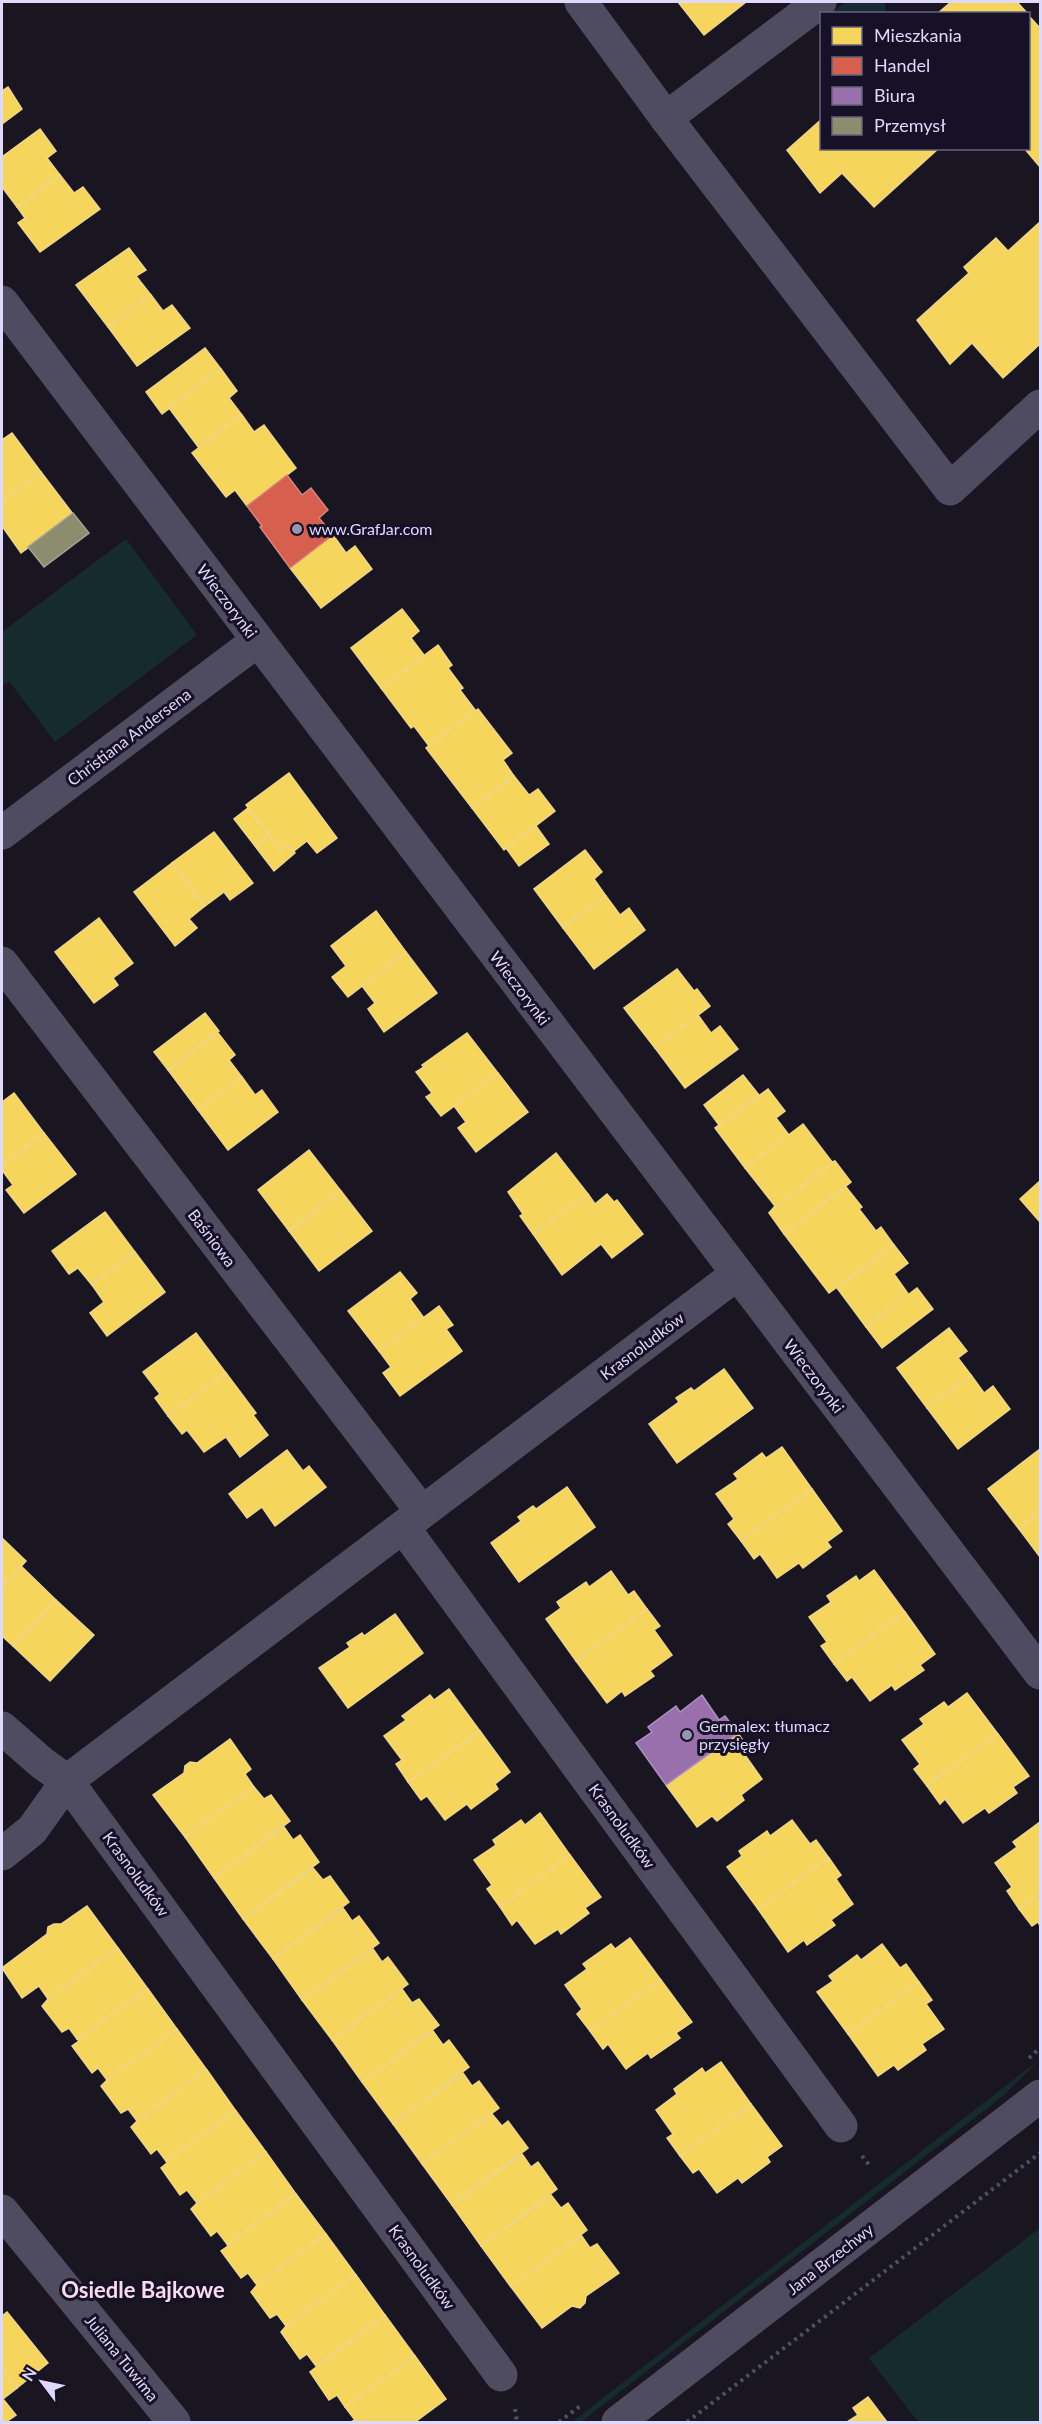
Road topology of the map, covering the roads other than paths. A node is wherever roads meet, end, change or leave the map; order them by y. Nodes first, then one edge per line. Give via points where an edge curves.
1 (581, 2) edge
2 (820, 2) edge
3 (666, 118) junction
4 (2, 302) edge
5 (1041, 406) edge
6 (256, 641) junction
7 (2, 834) edge
8 (2, 963) edge
9 (737, 1274) junction
10 (413, 1520) junction
11 (1041, 1674) edge
12 (2, 1728) edge
13 (67, 1781) junction
14 (2, 1854) edge
15 (1041, 2096) edge
16 (841, 2126) dead end
17 (5, 2222) edge
18 (501, 2375) dead end
19 (174, 2422) edge
20 (618, 2422) edge

1 - 3 street
2 - 3 street
3 - 5 street via 950,489
4 - 6 street, Wieczorynki
6 - 7 street, Christiana Andersena
6 - 9 street, Wieczorynki
8 - 10 street, Baśniowa
9 - 10 street, Krasnoludków
9 - 11 street, Wieczorynki
10 - 13 street, Krasnoludków
10 - 16 street, Krasnoludków
12 - 13 street
13 - 14 street, Krasnoludków via 32,1830
13 - 18 street, Krasnoludków
15 - 20 street, Jana Brzechwy
17 - 19 street, Juliana Tuwima

